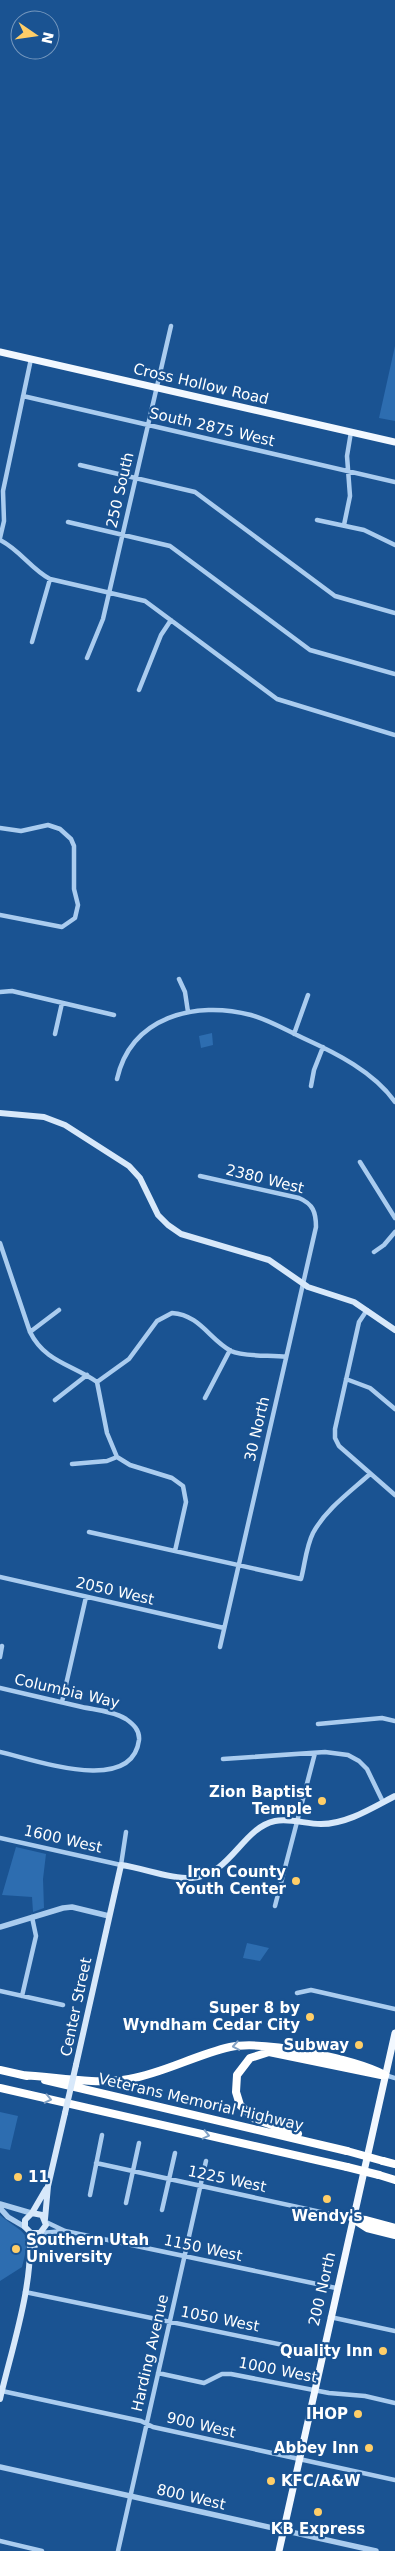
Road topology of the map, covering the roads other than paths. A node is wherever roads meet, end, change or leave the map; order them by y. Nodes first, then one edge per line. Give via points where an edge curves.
1 (171, 326) dead end
2 (0, 352) edge
3 (31, 359) junction
4 (157, 388) junction
5 (23, 396) junction
6 (148, 425) junction
7 (351, 432) junction
8 (395, 442) edge
9 (80, 465) dead end
10 (347, 470) junction
11 (136, 478) junction
12 (395, 482) edge
13 (317, 520) dead end
14 (68, 522) dead end
15 (344, 525) junction
16 (123, 535) junction
17 (0, 539) edge
18 (395, 545) edge
19 (50, 579) junction
20 (109, 592) junction
21 (395, 613) edge
22 (170, 620) junction
23 (32, 642) dead end
24 (87, 658) dead end
25 (395, 674) edge
26 (139, 690) dead end
27 (395, 735) edge
28 (0, 828) edge
29 (0, 915) edge
30 (179, 979) dead end
31 (0, 992) edge
32 (308, 994) dead end
33 (62, 1003) junction
34 (188, 1012) junction
35 (114, 1015) dead end
36 (55, 1034) dead end
37 (294, 1034) junction
38 (323, 1047) junction
39 (117, 1079) dead end
40 (311, 1086) dead end
41 (395, 1102) edge
42 (0, 1113) edge
43 (360, 1162) dead end
44 (200, 1176) dead end
45 (316, 1216) joint
46 (395, 1218) edge
47 (395, 1232) edge
48 (0, 1243) edge
49 (374, 1252) dead end
50 (303, 1284) junction
51 (59, 1310) dead end
52 (367, 1310) junction
53 (395, 1330) edge
54 (30, 1332) junction
55 (230, 1350) junction
56 (286, 1357) junction
57 (87, 1375) junction
58 (346, 1379) junction
59 (97, 1382) junction
60 (205, 1398) dead end
61 (55, 1400) dead end
62 (395, 1409) edge
63 (117, 1457) junction
64 (72, 1464) dead end
65 (370, 1474) junction
66 (395, 1495) edge
67 (89, 1532) dead end
68 (175, 1551) junction
69 (239, 1565) junction
70 (0, 1577) edge
71 (86, 1597) junction
72 (224, 1628) junction
73 (2, 1646) dead end
74 (220, 1648) dead end
75 (0, 1657) edge
76 (0, 1688) edge
77 (62, 1702) junction
78 (395, 1721) edge
79 (318, 1724) dead end
80 (2, 1752) edge
81 (315, 1753) junction
82 (0, 1757) edge
83 (223, 1759) dead end
84 (395, 1796) edge
85 (383, 1802) junction
86 (297, 1822) junction
87 (126, 1832) dead end
88 (0, 1838) edge
89 (121, 1865) junction
90 (275, 1906) dead end
91 (109, 1916) junction
92 (32, 1917) junction
93 (0, 1927) edge
94 (0, 1991) edge
95 (297, 1993) dead end
96 (22, 1996) junction
97 (63, 2005) dead end
98 (395, 2010) edge
99 (395, 2036) edge
100 (0, 2070) edge
101 (22, 2075) junction
102 (386, 2075) junction
103 (395, 2078) edge
104 (0, 2088) edge
105 (102, 2135) dead end
106 (139, 2143) dead end
107 (333, 2147) junction
108 (176, 2153) dead end
109 (206, 2161) dead end
110 (96, 2163) junction
111 (395, 2164) edge
112 (133, 2171) junction
113 (170, 2179) junction
114 (395, 2179) edge
115 (48, 2186) junction
116 (200, 2186) junction
117 (90, 2195) dead end
118 (126, 2204) dead end
119 (0, 2206) edge
120 (162, 2210) dead end
121 (32, 2213) junction
122 (353, 2219) junction
123 (46, 2221) junction
124 (395, 2228) edge
125 (27, 2230) junction
126 (65, 2231) junction
127 (40, 2233) junction
128 (395, 2235) edge
129 (185, 2256) junction
130 (29, 2267) junction
131 (336, 2288) junction
132 (25, 2292) junction
133 (330, 2316) junction
134 (170, 2322) junction
135 (395, 2331) edge
136 (322, 2353) junction
137 (158, 2373) junction
138 (313, 2390) junction
139 (2, 2391) junction
140 (0, 2399) edge
141 (395, 2403) edge
142 (147, 2424) junction
143 (298, 2460) junction
144 (0, 2467) edge
145 (395, 2480) edge
146 (130, 2496) junction
147 (283, 2530) junction
148 (0, 2541) edge
149 (42, 2551) edge
150 (118, 2551) edge
151 (279, 2551) edge
152 (376, 2551) edge

1 - 4 street, 250 South
2 - 3 main road, Cross Hollow Road
3 - 4 main road, Cross Hollow Road
3 - 5 street
4 - 6 street, 250 South
4 - 7 main road, Cross Hollow Road
5 - 6 street, South 2875 West
5 - 17 street via 3,491 4,521
6 - 10 street, South 2875 West
6 - 11 street, 250 South
7 - 8 main road, Cross Hollow Road
7 - 10 street
9 - 11 street
10 - 12 street, South 2875 West
10 - 15 street via 350,496
11 - 16 street, 250 South
11 - 21 street via 195,492 335,596
13 - 15 street
14 - 16 street
15 - 18 street via 364,530
16 - 20 street, 250 South
16 - 25 street via 170,546 310,650
17 - 19 street via 36,572
19 - 20 street
19 - 23 street
20 - 22 street via 145,601
20 - 24 street, 250 South via 103,618
22 - 26 street
22 - 27 street via 278,699
28 - 29 street via 21,831 48,825 65,833 74,846 74,889 78,906 75,918 62,928
30 - 34 street
31 - 33 street
32 - 37 street
33 - 35 street
33 - 36 street
34 - 37 street via 245,1014
34 - 39 street via 165,1019 133,1043
37 - 38 street
38 - 40 street
38 - 41 street via 377,1083
42 - 50 main road via 54,1120 121,1160 136,1173 158,1214 181,1234 269,1260
43 - 46 street
44 - 45 street, 2380 West via 299,1198 313,1207
45 - 50 street, 30 North
47 - 49 street via 384,1246
48 - 54 street
50 - 52 main road via 354,1302
50 - 56 street, 30 North
51 - 54 street
52 - 53 main road
52 - 58 street via 359,1322
54 - 57 street via 43,1352
55 - 56 street
55 - 59 street via 195,1320 172,1313 157,1321 129,1359
55 - 60 street
56 - 69 street, 30 North
57 - 59 street
57 - 61 street
58 - 62 street via 370,1388
58 - 65 street via 335,1438
59 - 63 street via 107,1433
63 - 64 street
63 - 68 street via 130,1465 172,1478 183,1486 186,1502
65 - 66 street
65 - 69 street via 318,1525 308,1545 301,1579
67 - 68 street
68 - 69 street
69 - 72 street, 30 North
70 - 71 street, 2050 West
71 - 72 street, 2050 West
71 - 77 street
72 - 74 street, 30 North
73 - 75 street
76 - 77 street, Columbia Way
77 - 80 street, Columbia Way via 114,1714 137,1729 138,1745 128,1761 111,1769 90,1771
78 - 79 street via 382,1718
80 - 82 street
81 - 83 street
81 - 85 street via 338,1753 359,1761
81 - 86 street
84 - 85 main road
85 - 86 main road via 338,1822
86 - 89 main road via 275,1821 264,1826 226,1863 193,1878
86 - 90 street
87 - 89 street, Center Street
88 - 89 street, 1600 West
89 - 91 main road, Center Street
91 - 92 street via 72,1907
91 - 115 main road, Center Street, bridge
92 - 93 street
92 - 96 street via 36,1936
94 - 96 street
95 - 98 street via 311,1990
96 - 97 street
99 - 102 main road, 200 North
100 - 101 highway, Veterans Memorial Highway
102 -> 101 highway via 368,2066 253,2045 230,2047 126,2080 86,2081
101 - 107 highway, Veterans Memorial Highway
102 - 103 street
102 - 107 highway via 269,2052 255,2055 241,2067 236,2092 240,2105 248,2114
102 - 122 main road, 200 North
104 -> 114 highway, Veterans Memorial Highway, bridge
105 - 110 street
106 - 112 street
107 - 111 highway, Veterans Memorial Highway, bridge
108 - 113 street
109 - 116 street, Harding Avenue
110 - 112 street, 1225 West
110 - 117 street
112 - 113 street, 1225 West
112 - 118 street
113 - 116 street, 1225 West
113 - 120 street
115 - 121 main road, Center Street
115 - 123 main road, Center Street
116 - 122 street, 1225 West
116 - 129 street, Harding Avenue
119 - 121 street
119 - 125 street via 8,2217
121 - 123 main road via 40,2214
121 - 125 main road via 25,2220
122 - 124 highway
122 - 128 highway via 367,2228
122 - 131 main road, 200 North
123 - 126 street, 1150 West
123 - 127 main road
125 - 127 main road
125 - 130 main road
126 - 127 street, 1150 West
126 - 129 street, 1150 West
127 - 130 main road
129 - 131 street, 1150 West
129 - 134 street, Harding Avenue
130 - 132 main road
131 - 133 main road, 200 North
132 - 134 street, 1050 West
132 - 139 main road
133 - 135 street
133 - 136 main road, 200 North
134 - 136 street, 1050 West
134 - 137 street, Harding Avenue
136 - 138 main road, 200 North
137 - 138 street, 1000 West via 204,2383 222,2374 231,2374
137 - 142 street, Harding Avenue
138 - 141 street, 1000 West
138 - 143 main road, 200 North
139 - 140 main road
139 - 142 street, 900 West
142 - 143 street, 900 West
142 - 146 street, Harding Avenue
143 - 145 street, 900 West
143 - 147 main road, 200 North
144 - 146 street, 800 West
146 - 147 street, 800 West
146 - 150 street, Harding Avenue
147 - 151 main road, 200 North
147 - 152 street, 800 West
148 - 149 street

